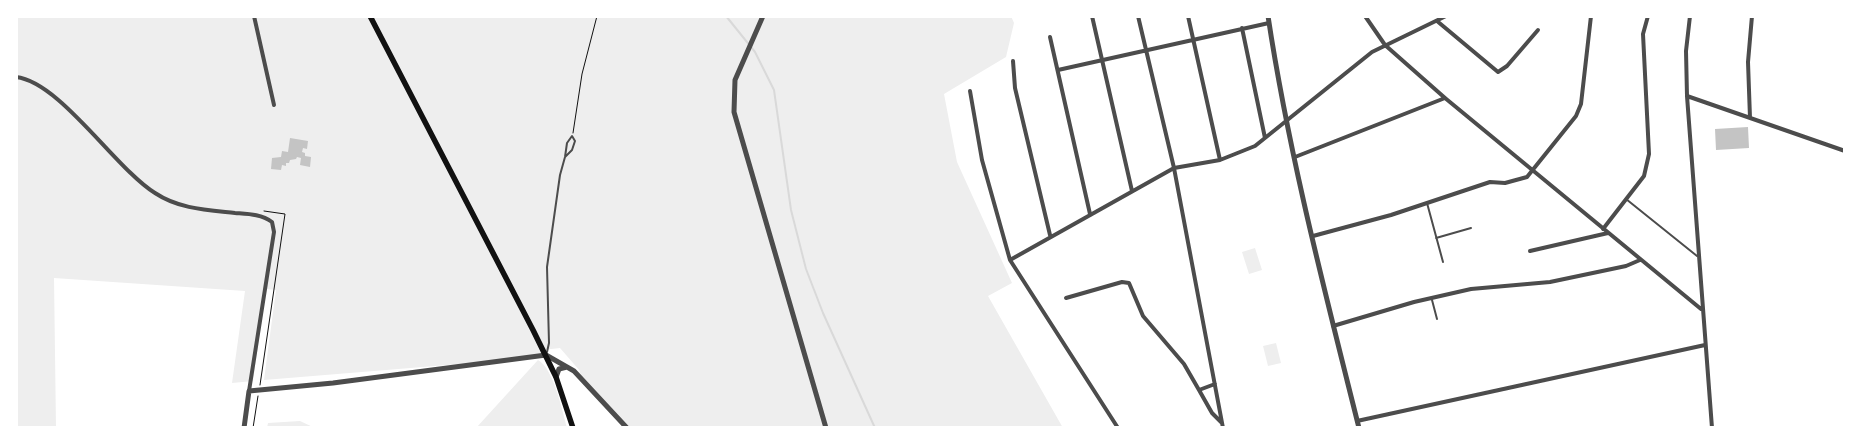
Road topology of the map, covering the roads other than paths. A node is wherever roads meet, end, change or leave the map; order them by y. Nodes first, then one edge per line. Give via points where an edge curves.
1 (254, 16) edge
2 (370, 16) edge
3 (763, 16) edge
4 (1092, 16) edge
5 (1138, 16) edge
6 (1188, 16) edge
7 (1268, 16) edge
8 (1365, 16) edge
9 (1446, 16) edge
10 (1591, 16) edge
11 (1648, 16) edge
12 (1690, 16) edge
13 (1752, 16) edge
14 (1437, 21) junction
15 (1269, 23) junction
16 (1242, 28) junction
17 (1538, 30) dead end
18 (1050, 37) dead end
19 (1193, 39) junction
20 (1385, 45) junction
21 (1146, 50) junction
22 (1102, 60) junction
23 (1013, 61) dead end
24 (1058, 70) junction
25 (16, 77) edge
26 (970, 91) dead end
27 (1687, 96) junction
28 (1445, 98) junction
29 (274, 105) dead end
30 (1750, 118) junction
31 (1287, 121) junction
32 (1265, 138) junction
33 (1845, 152) edge
34 (565, 157) junction
35 (1296, 157) junction
36 (1220, 160) junction
37 (1174, 168) junction
38 (1532, 171) junction
39 (1132, 191) junction
40 (1626, 199) junction
41 (1427, 203) junction
42 (1090, 214) junction
43 (1471, 228) dead end
44 (1602, 229) junction
45 (1608, 234) junction
46 (1050, 236) junction
47 (1313, 236) junction
48 (1436, 238) junction
49 (1530, 251) dead end
50 (1697, 256) junction
51 (1010, 260) junction
52 (1640, 260) junction
53 (1442, 262) dead end
54 (1431, 297) junction
55 (1066, 298) dead end
56 (1702, 309) junction
57 (1437, 319) dead end
58 (1333, 326) junction
59 (1705, 345) junction
60 (546, 354) junction
61 (568, 367) junction
62 (556, 377) junction
63 (1215, 384) junction
64 (1199, 390) junction
65 (249, 391) junction
66 (1357, 421) junction
67 (1221, 422) junction
68 (244, 428) edge
69 (573, 428) edge
70 (627, 428) edge
71 (826, 428) edge
72 (1118, 428) edge
73 (1223, 428) edge
74 (1359, 428) edge
75 (1712, 428) edge

1 - 29 street
2 - 60 main road
3 - 71 street via 734,85 735,121
4 - 22 street
5 - 21 street
6 - 19 street
7 - 15 street
8 - 20 street
9 - 14 street
10 - 38 street via 1581,104 1576,116
11 - 40 street via 1643,34 1649,154 1644,176
12 - 27 street via 1686,51
13 - 30 street via 1748,62
14 - 17 street via 1498,72
14 - 20 street
15 - 16 street
15 - 31 street
16 - 19 street
16 - 32 street
18 - 24 street
19 - 21 street
19 - 36 street
20 - 28 street
20 - 31 street via 1361,60
21 - 22 street
21 - 37 street
22 - 24 street
22 - 39 street
23 - 46 street via 1015,88
24 - 42 street
25 - 65 street via 28,79 43,88 153,192 189,208 255,215 268,220 274,227
26 - 51 street via 982,160
27 - 30 street
27 - 50 street
28 - 35 street
28 - 38 street
30 - 33 street
31 - 32 street
31 - 35 street
32 - 36 street via 1251,148
34 - 34 lane via 566,143 572,136 575,141
34 - 60 lane via 547,267 549,343
35 - 47 street
36 - 37 street
37 - 39 street
37 - 63 street
38 - 41 street via 1527,177 1512,182 1490,182
38 - 44 street
39 - 42 street
40 - 44 street
40 - 50 lane
41 - 47 street
41 - 48 lane
42 - 46 street
43 - 48 lane
44 - 45 street
45 - 49 street
45 - 52 street
46 - 51 street
47 - 58 street
48 - 53 lane
50 - 56 street
51 - 72 street
52 - 54 street via 1626,266 1550,282 1480,287
52 - 56 street
54 - 57 lane
54 - 58 street
55 - 64 street via 1122,282 1131,285 1143,316 1184,364
56 - 59 street
58 - 66 street
59 - 66 street
59 - 75 street
60 - 61 street
60 - 62 main road
60 - 65 street
61 - 62 street via 559,369
61 - 70 street
62 - 69 main road
63 - 64 street
63 - 67 street
64 - 67 street
65 - 68 street
66 - 74 street
67 - 73 street

